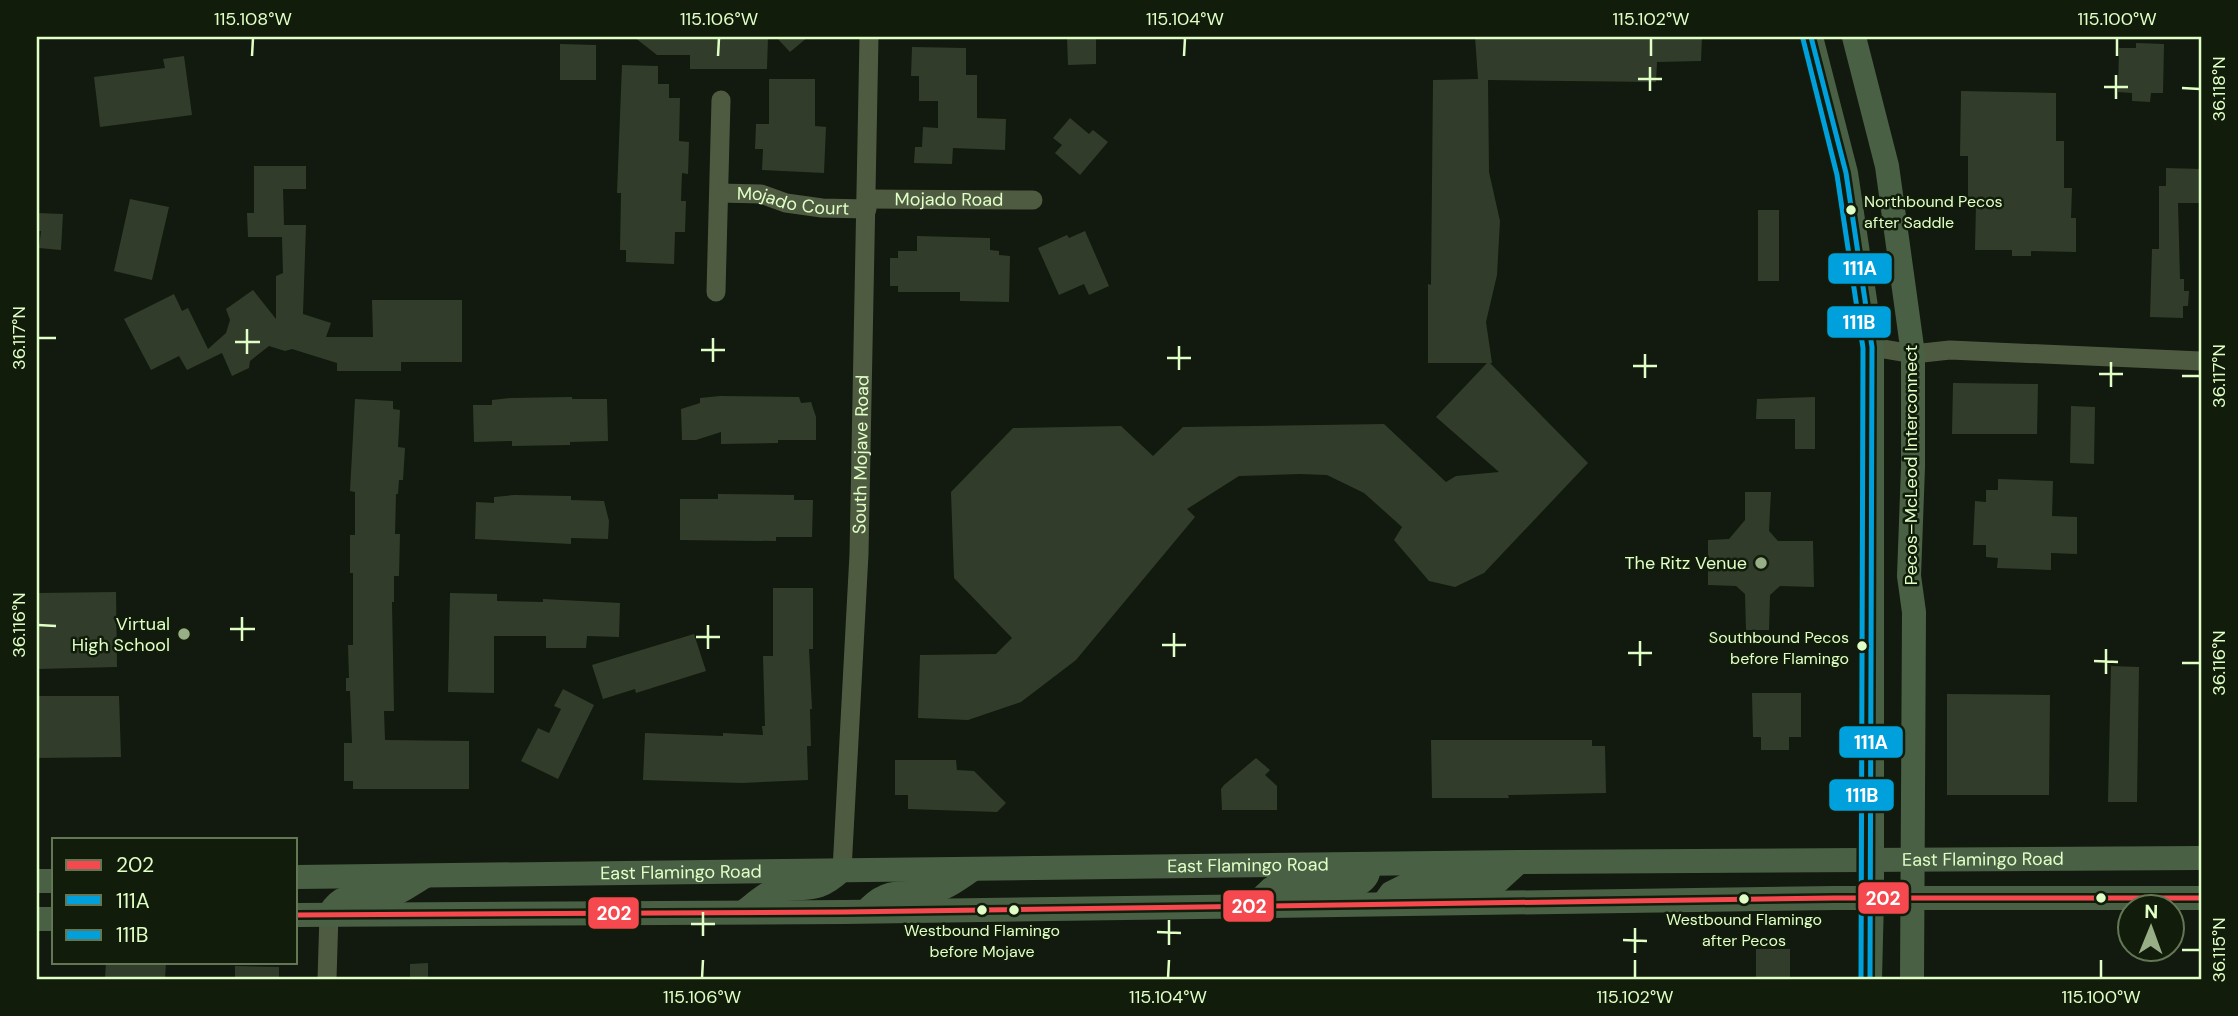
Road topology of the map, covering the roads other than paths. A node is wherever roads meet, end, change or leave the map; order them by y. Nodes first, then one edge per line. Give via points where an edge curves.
1 (869, 37) edge
2 (1811, 37) edge
3 (1854, 37) edge
4 (721, 100) dead end
5 (719, 193) junction
6 (1033, 200) dead end
7 (867, 204) junction
8 (716, 292) dead end
9 (1872, 347) junction
10 (1913, 354) junction
11 (2201, 361) edge
12 (1872, 372) junction
13 (2201, 858) edge
14 (1872, 859) junction
15 (1914, 860) junction
16 (1519, 862) junction
17 (1369, 864) junction
18 (975, 869) junction
19 (842, 870) junction
20 (427, 875) junction
21 (307, 877) edge
22 (298, 897) edge
23 (1872, 898) junction
24 (1914, 898) junction
25 (2201, 898) edge
26 (1383, 904) junction
27 (1253, 906) junction
28 (866, 911) junction
29 (743, 912) junction
30 (329, 914) junction
31 (298, 915) edge
32 (327, 979) edge
33 (1870, 979) edge
34 (1912, 979) edge

1 - 7 street, South Mojave Road
2 - 9 main road via 1846,173
3 - 10 main road, Pecos–McLeod Interconnect via 1887,166
4 - 5 street, Mojado Court
5 - 7 street, Mojado Court via 761,194 822,208
5 - 8 street, Mojado Court
6 - 7 street, Mojado Road
7 - 19 street, South Mojave Road via 859,554
9 - 10 street
9 - 12 main road
10 - 11 street via 1950,350
10 - 12 street
10 - 15 main road, Pecos–McLeod Interconnect via 1909,576 1914,612
12 - 14 main road
13 - 15 main road, East Flamingo Road
14 - 15 main road, East Flamingo Road
14 - 16 main road, East Flamingo Road
14 - 23 main road
15 - 24 main road, Pecos–McLeod Interconnect
16 - 17 main road, East Flamingo Road
16 - 26 main road via 1498,881 1409,884 1391,893
17 - 18 main road, East Flamingo Road
17 - 27 main road via 1365,880 1358,884 1272,888
18 - 19 main road, East Flamingo Road
18 - 28 main road via 936,891 884,896
19 - 20 main road, East Flamingo Road
19 - 29 main road via 822,886 773,891
20 - 21 main road, East Flamingo Road
20 - 30 main road via 389,896 347,897 335,903
21 - 22 main road via 305,894
23 - 24 main road
23 - 26 main road
23 - 33 main road
24 - 25 main road
24 - 34 main road, Pecos–McLeod Interconnect
26 - 27 main road
27 - 28 main road
28 - 29 main road
29 - 30 main road
30 - 31 main road
30 - 32 street

